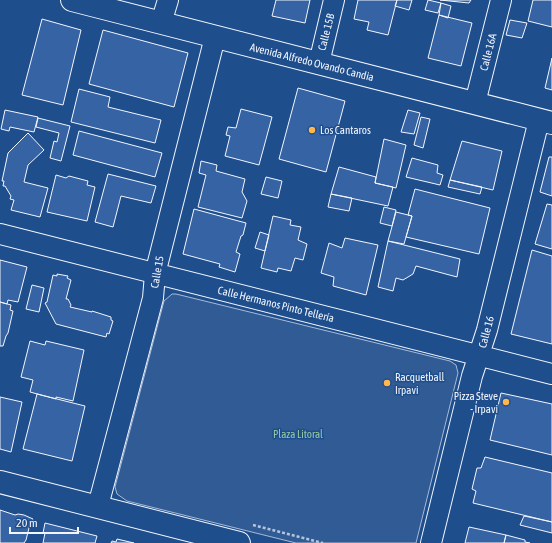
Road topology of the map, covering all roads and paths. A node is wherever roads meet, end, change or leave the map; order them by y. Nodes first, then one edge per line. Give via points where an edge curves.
1 (72, 0) edge
2 (168, 0) edge
3 (334, 0) edge
4 (501, 0) edge
5 (161, 23) junction
6 (214, 37) junction
7 (318, 64) junction
8 (475, 103) junction
9 (546, 121) edge
10 (0, 234) edge
11 (155, 274) junction
12 (480, 355) junction
13 (552, 374) edge
14 (0, 482) edge
15 (98, 506) junction
16 (239, 543) edge
17 (431, 543) edge

1 - 5 main road, Avenida Alfredo Ovando Candia
2 - 5 street
3 - 7 street, Calle 15B
4 - 8 street, Calle 16A
5 - 6 main road, Avenida Alfredo Ovando Candia
6 - 7 main road, Avenida Alfredo Ovando Candia
6 - 11 street, Calle 15
7 - 8 main road, Avenida Alfredo Ovando Candia
8 - 9 main road, Avenida Alfredo Ovando Candia
9 - 12 street, Calle 16
10 - 11 street, Calle Hermanos Pinto Tellería
11 - 12 street, Calle Hermanos Pinto Tellería
11 - 15 street, Calle 15 via 152,298
12 - 13 street, Calle Hermanos Pinto Tellería
12 - 17 street, Calle 16 via 472,376
14 - 15 main road
15 - 16 main road

